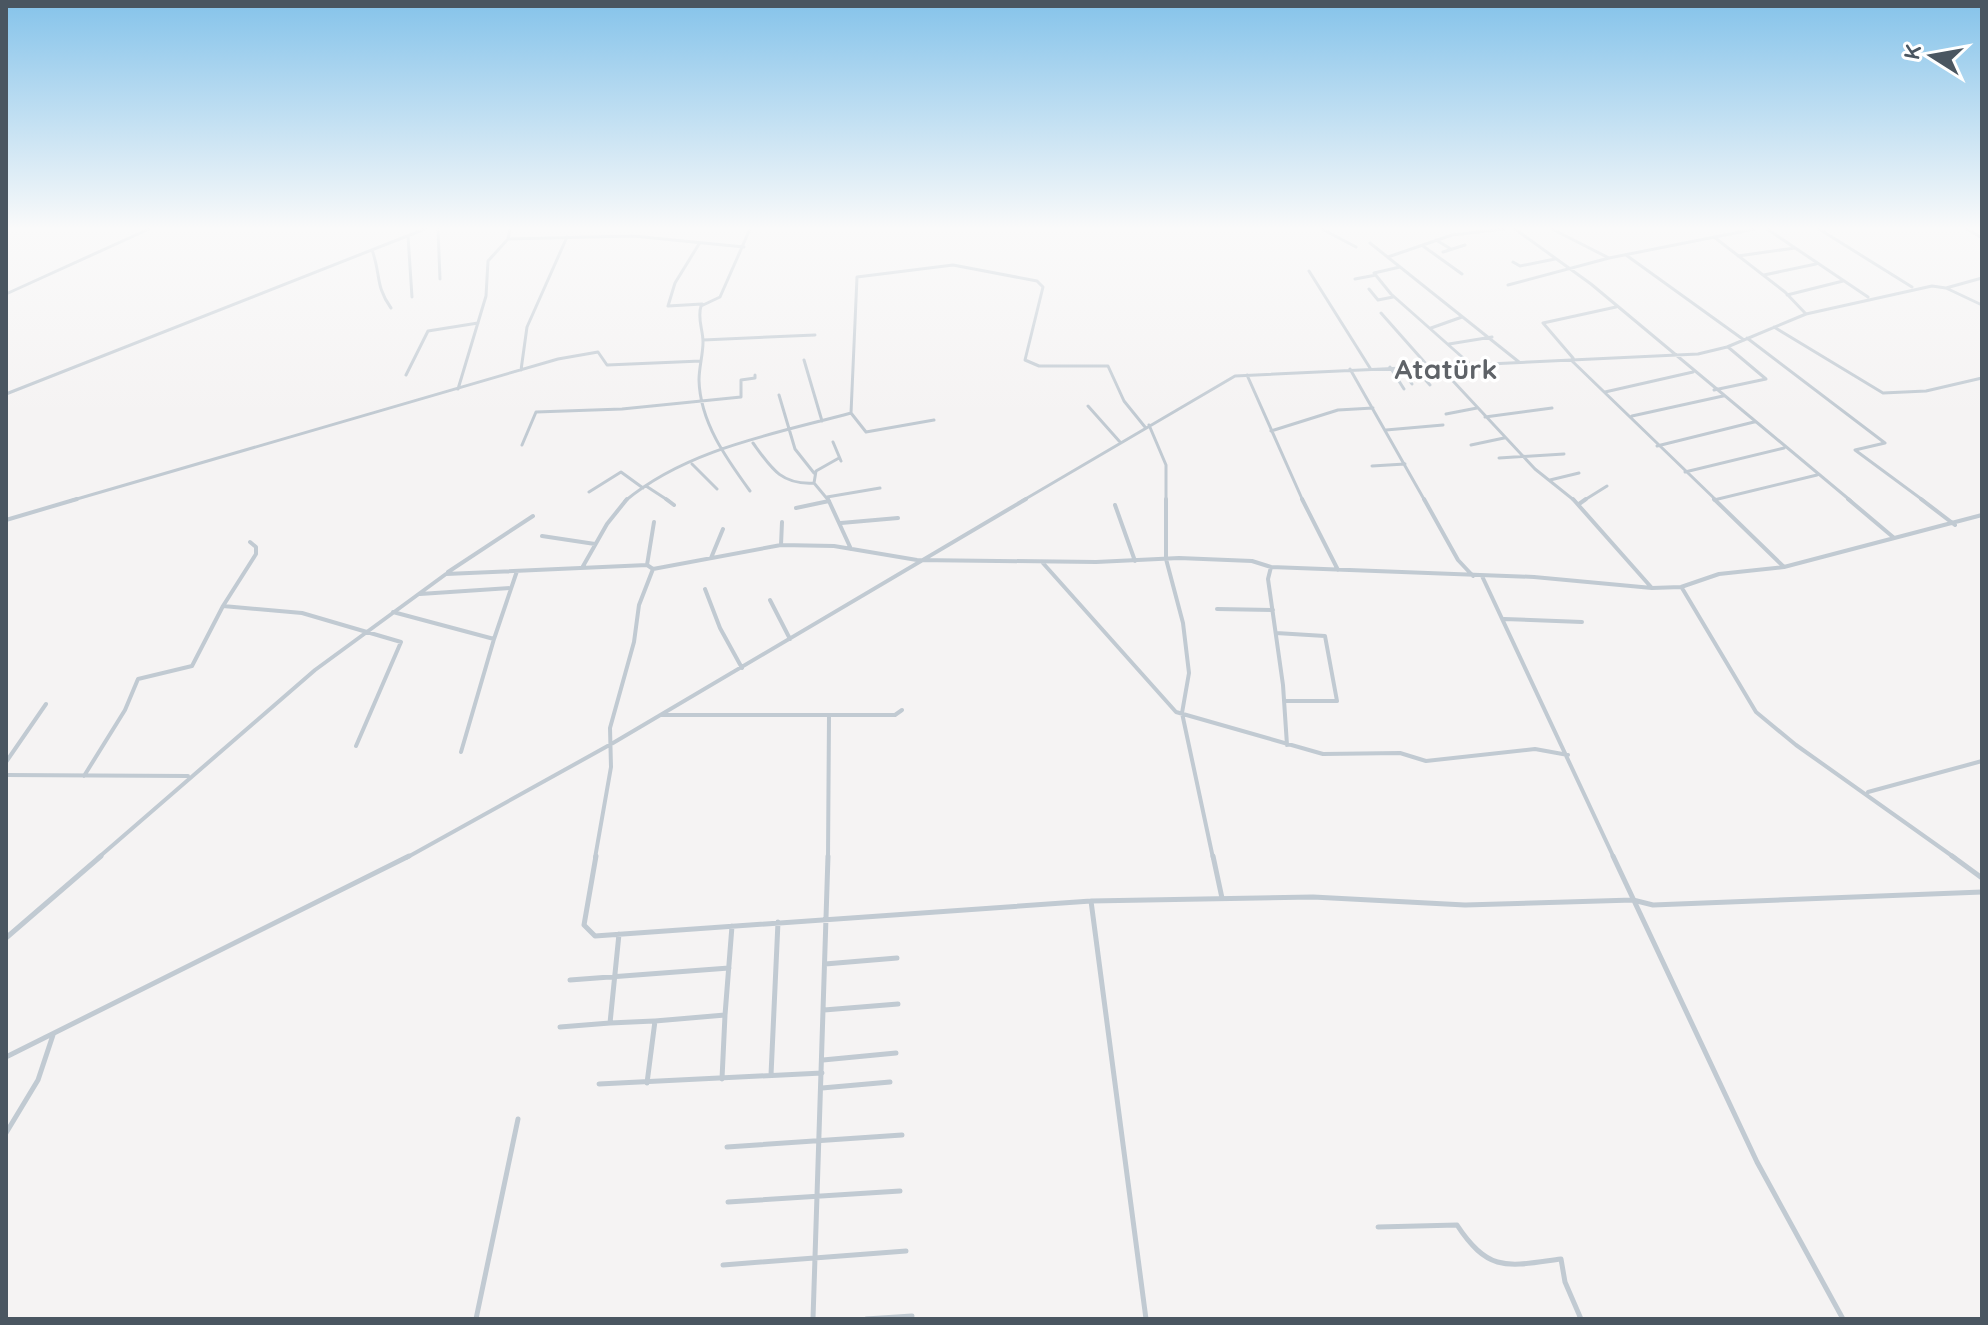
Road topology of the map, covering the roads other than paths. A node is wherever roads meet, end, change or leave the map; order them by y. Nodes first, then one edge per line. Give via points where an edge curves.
1 (268, 291) edge
2 (379, 291) edge
3 (412, 291) edge
4 (486, 291) edge
5 (543, 291) edge
6 (673, 291) edge
7 (723, 291) edge
8 (856, 291) edge
9 (1043, 291) edge
10 (1321, 291) edge
11 (1370, 291) edge
12 (1390, 291) edge
13 (1431, 291) edge
14 (1597, 291) edge
15 (1677, 291) edge
16 (1782, 291) edge
17 (1804, 291) edge
18 (1858, 291) edge
19 (1901, 291) edge
20 (1952, 291) edge
21 (1787, 295) junction
22 (412, 297) dead end
23 (1395, 297) junction
24 (1869, 298) junction
25 (704, 305) junction
26 (1982, 305) edge
27 (1616, 307) junction
28 (391, 308) dead end
29 (1381, 313) dead end
30 (1806, 314) junction
31 (1464, 317) junction
32 (478, 323) junction
33 (1774, 327) junction
34 (1431, 328) junction
35 (815, 335) dead end
36 (1492, 337) junction
37 (1746, 339) junction
38 (703, 340) junction
39 (1449, 344) junction
40 (1727, 347) junction
41 (1673, 355) junction
42 (1572, 359) junction
43 (804, 360) dead end
44 (701, 361) junction
45 (1519, 362) junction
46 (1470, 364) junction
47 (1413, 366) junction
48 (1428, 366) junction
49 (1439, 366) junction
50 (1390, 367) junction
51 (1400, 367) junction
52 (1370, 368) junction
53 (1350, 369) junction
54 (521, 370) junction
55 (1693, 372) junction
56 (406, 375) dead end
57 (755, 375) dead end
58 (1247, 375) junction
59 (1982, 378) edge
60 (1412, 384) dead end
61 (1430, 385) dead end
62 (458, 389) junction
63 (1404, 389) dead end
64 (1714, 390) junction
65 (1605, 392) junction
66 (6, 394) edge
67 (779, 395) dead end
68 (1723, 396) junction
69 (703, 401) junction
70 (1088, 406) dead end
71 (1373, 408) junction
72 (1477, 408) junction
73 (1552, 408) dead end
74 (851, 413) junction
75 (1446, 414) dead end
76 (1632, 416) junction
77 (1485, 417) junction
78 (934, 420) dead end
79 (822, 421) junction
80 (1754, 422) junction
81 (1443, 425) dead end
82 (1147, 426) junction
83 (1386, 430) junction
84 (788, 431) junction
85 (1271, 431) junction
86 (1505, 438) junction
87 (752, 442) junction
88 (833, 442) dead end
89 (1120, 442) junction
90 (522, 445) dead end
91 (1471, 445) dead end
92 (1657, 446) junction
93 (1785, 448) junction
94 (720, 451) junction
95 (1564, 454) dead end
96 (1524, 457) junction
97 (1499, 458) dead end
98 (692, 464) junction
99 (1406, 464) junction
100 (1372, 466) dead end
101 (1685, 472) junction
102 (814, 473) junction
103 (1579, 473) dead end
104 (1818, 475) junction
105 (1549, 480) junction
106 (814, 483) junction
107 (1607, 486) dead end
108 (645, 487) junction
109 (880, 488) dead end
110 (717, 489) dead end
111 (750, 491) dead end
112 (589, 492) dead end
113 (828, 499) junction
114 (1714, 500) junction
115 (1578, 504) junction
116 (674, 505) dead end
117 (1115, 505) dead end
118 (796, 508) dead end
119 (1982, 515) edge
120 (533, 516) dead end
121 (898, 518) dead end
122 (6, 520) edge
123 (654, 522) dead end
124 (782, 522) dead end
125 (840, 523) junction
126 (1953, 523) junction
127 (723, 529) dead end
128 (542, 536) dead end
129 (1893, 537) junction
130 (250, 542) dead end
131 (595, 544) junction
132 (781, 545) junction
133 (851, 549) junction
134 (711, 558) junction
135 (923, 559) junction
136 (1166, 559) junction
137 (1135, 561) junction
138 (1042, 562) junction
139 (647, 565) junction
140 (1271, 567) junction
141 (1784, 567) junction
142 (582, 568) junction
143 (653, 569) junction
144 (1338, 570) junction
145 (517, 571) junction
146 (446, 574) junction
147 (1473, 576) junction
148 (1482, 576) junction
149 (1681, 587) junction
150 (511, 588) junction
151 (1652, 588) junction
152 (705, 589) dead end
153 (417, 594) junction
154 (770, 600) dead end
155 (223, 606) junction
156 (1217, 609) dead end
157 (1273, 610) junction
158 (393, 612) junction
159 (1504, 619) junction
160 (1582, 622) dead end
161 (367, 630) junction
162 (1276, 633) junction
163 (494, 639) junction
164 (790, 639) junction
165 (742, 668) junction
166 (1284, 701) junction
167 (46, 704) dead end
168 (902, 710) dead end
169 (1182, 713) junction
170 (662, 715) junction
171 (829, 715) junction
172 (613, 743) junction
173 (1287, 745) junction
174 (356, 746) dead end
175 (461, 752) dead end
176 (1568, 755) junction
177 (1982, 761) edge
178 (6, 762) edge
179 (6, 775) edge
180 (84, 776) junction
181 (190, 776) junction
182 (1867, 792) junction
183 (1982, 878) edge
184 (1982, 892) edge
185 (1222, 899) junction
186 (1633, 900) junction
187 (1091, 901) junction
188 (827, 919) junction
189 (778, 922) junction
190 (732, 925) junction
191 (619, 934) junction
192 (6, 938) edge
193 (897, 958) dead end
194 (825, 964) junction
195 (729, 968) junction
196 (613, 977) junction
197 (570, 980) dead end
198 (898, 1004) dead end
199 (824, 1010) junction
200 (725, 1015) junction
201 (655, 1021) junction
202 (610, 1023) junction
203 (560, 1027) dead end
204 (53, 1035) junction
205 (896, 1053) dead end
206 (6, 1057) edge
207 (823, 1060) junction
208 (822, 1073) junction
209 (771, 1075) junction
210 (722, 1079) junction
211 (890, 1082) dead end
212 (647, 1083) junction
213 (599, 1084) dead end
214 (822, 1088) junction
215 (518, 1119) dead end
216 (6, 1133) edge
217 (902, 1135) dead end
218 (820, 1140) junction
219 (727, 1147) dead end
220 (900, 1191) dead end
221 (819, 1197) junction
222 (728, 1202) dead end
223 (1378, 1227) dead end
224 (906, 1251) dead end
225 (816, 1258) junction
226 (723, 1265) dead end
227 (912, 1316) dead end
228 (476, 1319) edge
229 (813, 1319) edge
230 (866, 1319) edge
231 (1146, 1319) edge
232 (1581, 1319) edge
233 (1843, 1319) edge

1 - 66 street
2 - 28 street
3 - 22 street
4 - 32 street
5 - 54 street via 527,327
6 - 25 street via 668,306
7 - 25 street
8 - 74 street
9 - 82 street via 1025,360 1039,366 1108,366 1124,401
10 - 52 street
11 - 23 street via 1378,300
12 - 23 street
13 - 31 street
14 - 27 street
15 - 37 street
16 - 21 street
17 - 21 street
18 - 24 street
19 - 24 street
20 - 26 street
21 - 30 street
23 - 34 street
24 - 30 street
25 - 38 street via 697,318
27 - 41 street
27 - 42 street via 1543,323
29 - 48 street
30 - 33 street
31 - 34 street
31 - 36 street
32 - 56 street via 429,330
32 - 62 street
33 - 37 street
33 - 59 street via 1883,393 1926,391
34 - 39 street
35 - 38 street
36 - 39 street
36 - 45 street
37 - 40 street
37 - 126 street via 1885,443 1855,450
38 - 44 street
39 - 46 street
40 - 41 street
40 - 64 street via 1766,379
41 - 42 street
41 - 55 street
42 - 45 street
42 - 65 street
43 - 79 street
44 - 54 street via 607,365 596,352
44 - 69 street
45 - 46 street
46 - 49 street
47 - 48 street
47 - 51 street
47 - 61 street
48 - 49 street
49 - 72 street
50 - 51 street
50 - 52 street
50 - 63 street
51 - 60 street
52 - 53 street
53 - 58 street
53 - 71 street
54 - 62 street
55 - 64 street
55 - 65 street
57 - 69 street via 741,380 741,397
58 - 82 street via 1225,381
58 - 85 street
62 - 122 street
64 - 68 street
65 - 76 street
67 - 84 street
68 - 76 street
68 - 80 street
69 - 90 street via 536,412
69 - 94 street
70 - 89 street
71 - 83 street
71 - 85 street via 1338,410
72 - 75 street
72 - 77 street
73 - 77 street
74 - 78 street via 866,432
74 - 79 street
76 - 92 street
77 - 86 street
79 - 84 street
80 - 92 street
80 - 93 street
81 - 83 street
82 - 89 street
82 - 136 street via 1166,465
83 - 99 street
84 - 87 street
84 - 102 street via 804,466
85 - 144 street
86 - 91 street
86 - 96 street
87 - 94 street
87 - 106 street via 780,480
88 - 102 street via 840,459
89 - 135 street
92 - 101 street
93 - 101 street
93 - 104 street
94 - 98 street
94 - 111 street
95 - 96 street
96 - 97 street
96 - 105 street
98 - 108 street
98 - 110 street
99 - 100 street
99 - 147 street via 1458,560
101 - 114 street
102 - 106 street
103 - 105 street
104 - 114 street
104 - 129 street
105 - 115 street
106 - 113 street
107 - 115 street
108 - 112 street via 621,472
108 - 116 street
108 - 131 street via 625,501
109 - 113 street
113 - 118 street
113 - 125 street
114 - 141 street
115 - 151 street
117 - 137 street
119 - 126 street
120 - 146 street
121 - 125 street
123 - 139 street
124 - 132 street
125 - 133 street
126 - 129 street
127 - 134 street
128 - 131 street
129 - 141 street
130 - 155 street via 256,554
131 - 142 street
132 - 133 street
132 - 134 street
133 - 135 street
134 - 143 street
135 - 138 street
135 - 164 street
136 - 137 street
136 - 140 street via 1252,561
136 - 169 street via 1185,635 1189,685
137 - 138 street
138 - 169 street via 1160,697
139 - 142 street
139 - 143 street
140 - 144 street
140 - 157 street
141 - 149 street via 1719,574
142 - 145 street
143 - 172 street via 639,605 610,728
144 - 147 street
145 - 146 street
145 - 150 street
146 - 153 street
147 - 148 street
148 - 151 street
148 - 159 street
149 - 151 street
149 - 182 street via 1756,712
150 - 153 street
150 - 163 street
152 - 165 street
153 - 158 street
154 - 164 street
155 - 161 street via 302,613
155 - 180 street via 192,666 138,679
156 - 157 street
157 - 162 street
158 - 161 street
158 - 163 street
159 - 160 street
159 - 176 street
161 - 174 street via 401,644
161 - 181 street
162 - 166 street
162 - 166 street via 1325,636 1337,701
163 - 175 street
164 - 165 street
165 - 170 street
166 - 173 street
167 - 178 street
168 - 171 street via 895,715
169 - 173 street
169 - 185 street
170 - 171 street
170 - 172 street
171 - 188 street
172 - 191 street via 584,925 595,936
172 - 204 street via 391,866
173 - 176 street via 1323,754 1400,753 1426,761 1535,749
176 - 186 street
177 - 182 street
179 - 180 street
180 - 181 street
181 - 192 street
182 - 183 street
184 - 186 street via 1653,905
185 - 186 street via 1313,897 1465,905
185 - 187 street
186 - 233 street via 1757,1162
187 - 188 street
187 - 231 street
188 - 189 street
188 - 194 street
189 - 190 street
189 - 209 street
190 - 191 street
190 - 195 street
191 - 196 street
193 - 194 street
194 - 199 street
195 - 196 street
195 - 200 street
196 - 197 street
196 - 202 street
198 - 199 street
199 - 207 street
200 - 201 street
200 - 210 street
201 - 202 street
201 - 212 street
202 - 203 street
204 - 206 street
204 - 216 street via 38,1080
205 - 207 street
207 - 208 street
208 - 209 street
208 - 214 street
209 - 210 street
210 - 212 street
211 - 214 street
212 - 213 street
214 - 218 street
215 - 228 street
217 - 218 street
218 - 219 street
218 - 221 street
220 - 221 street
221 - 222 street
221 - 225 street
223 - 232 street via 1457,1225 1472,1252 1494,1266 1561,1259
224 - 225 street
225 - 226 street
225 - 229 street
227 - 230 street

